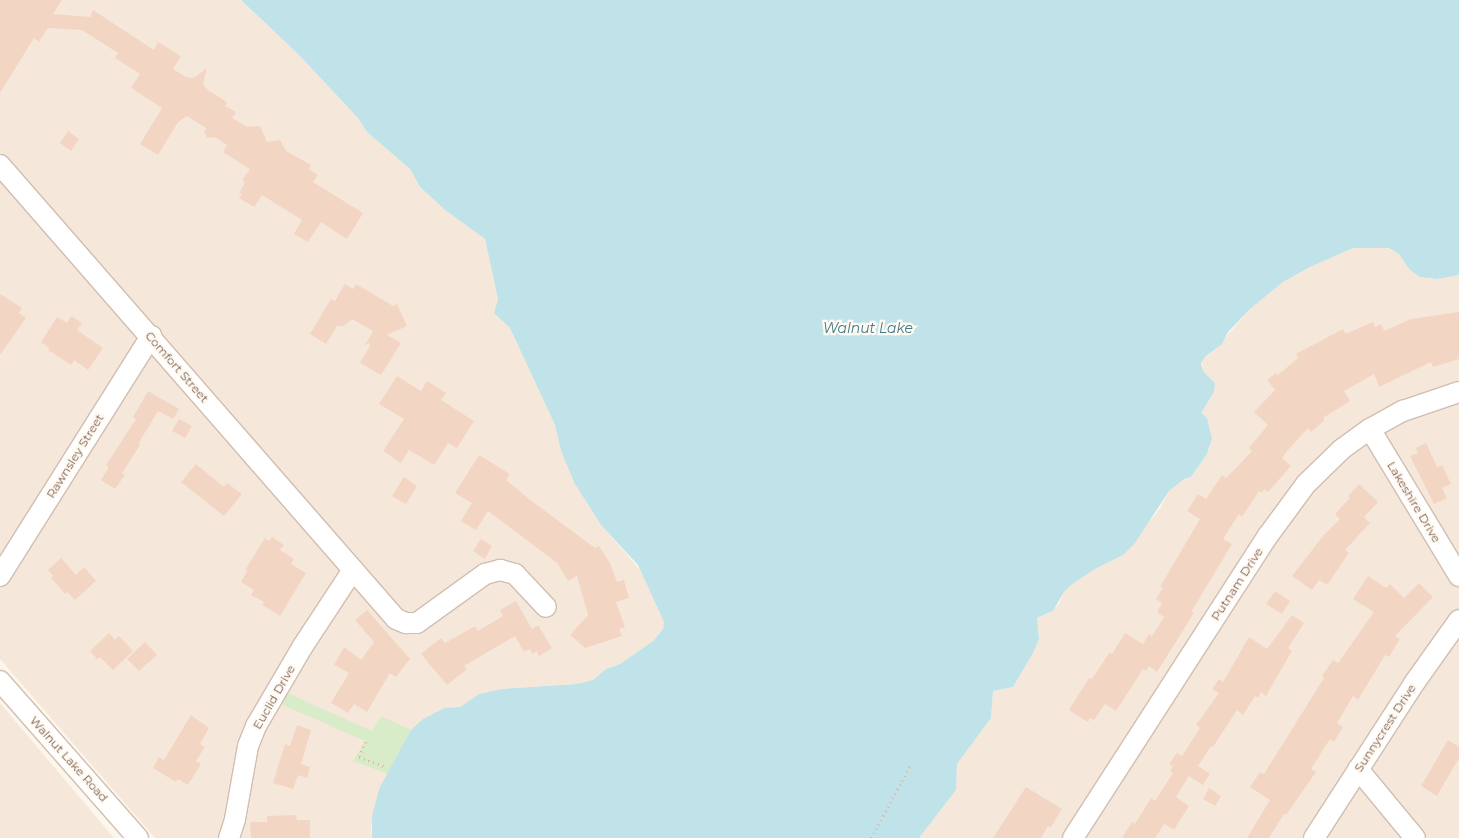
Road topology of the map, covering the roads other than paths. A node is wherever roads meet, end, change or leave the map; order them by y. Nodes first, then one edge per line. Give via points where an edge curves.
1 (0, 164) edge
2 (150, 336) junction
3 (1459, 392) edge
4 (1370, 429) junction
5 (354, 570) junction
6 (0, 576) edge
7 (1459, 576) edge
8 (546, 608) dead end
9 (1459, 620) edge
10 (0, 681) edge
11 (1358, 769) junction
12 (138, 838) edge
13 (229, 838) edge
14 (1073, 838) edge
15 (1314, 838) edge
16 (1415, 838) edge

1 - 2 street, Comfort Street
2 - 5 street, Comfort Street
2 - 6 street, Rawnsley Street
3 - 4 street, Putnam Drive via 1403,411
4 - 7 street, Lakeshire Drive
4 - 14 street, Putnam Drive via 1333,457 1291,502
5 - 8 street, Comfort Street via 396,619 406,622 417,623 485,574 500,570 515,574
5 - 13 street, Euclid Drive via 303,646 256,726 248,746
9 - 11 street, Sunnycrest Drive
10 - 12 street, Walnut Lake Road
11 - 15 street, Sunnycrest Drive
11 - 16 street

